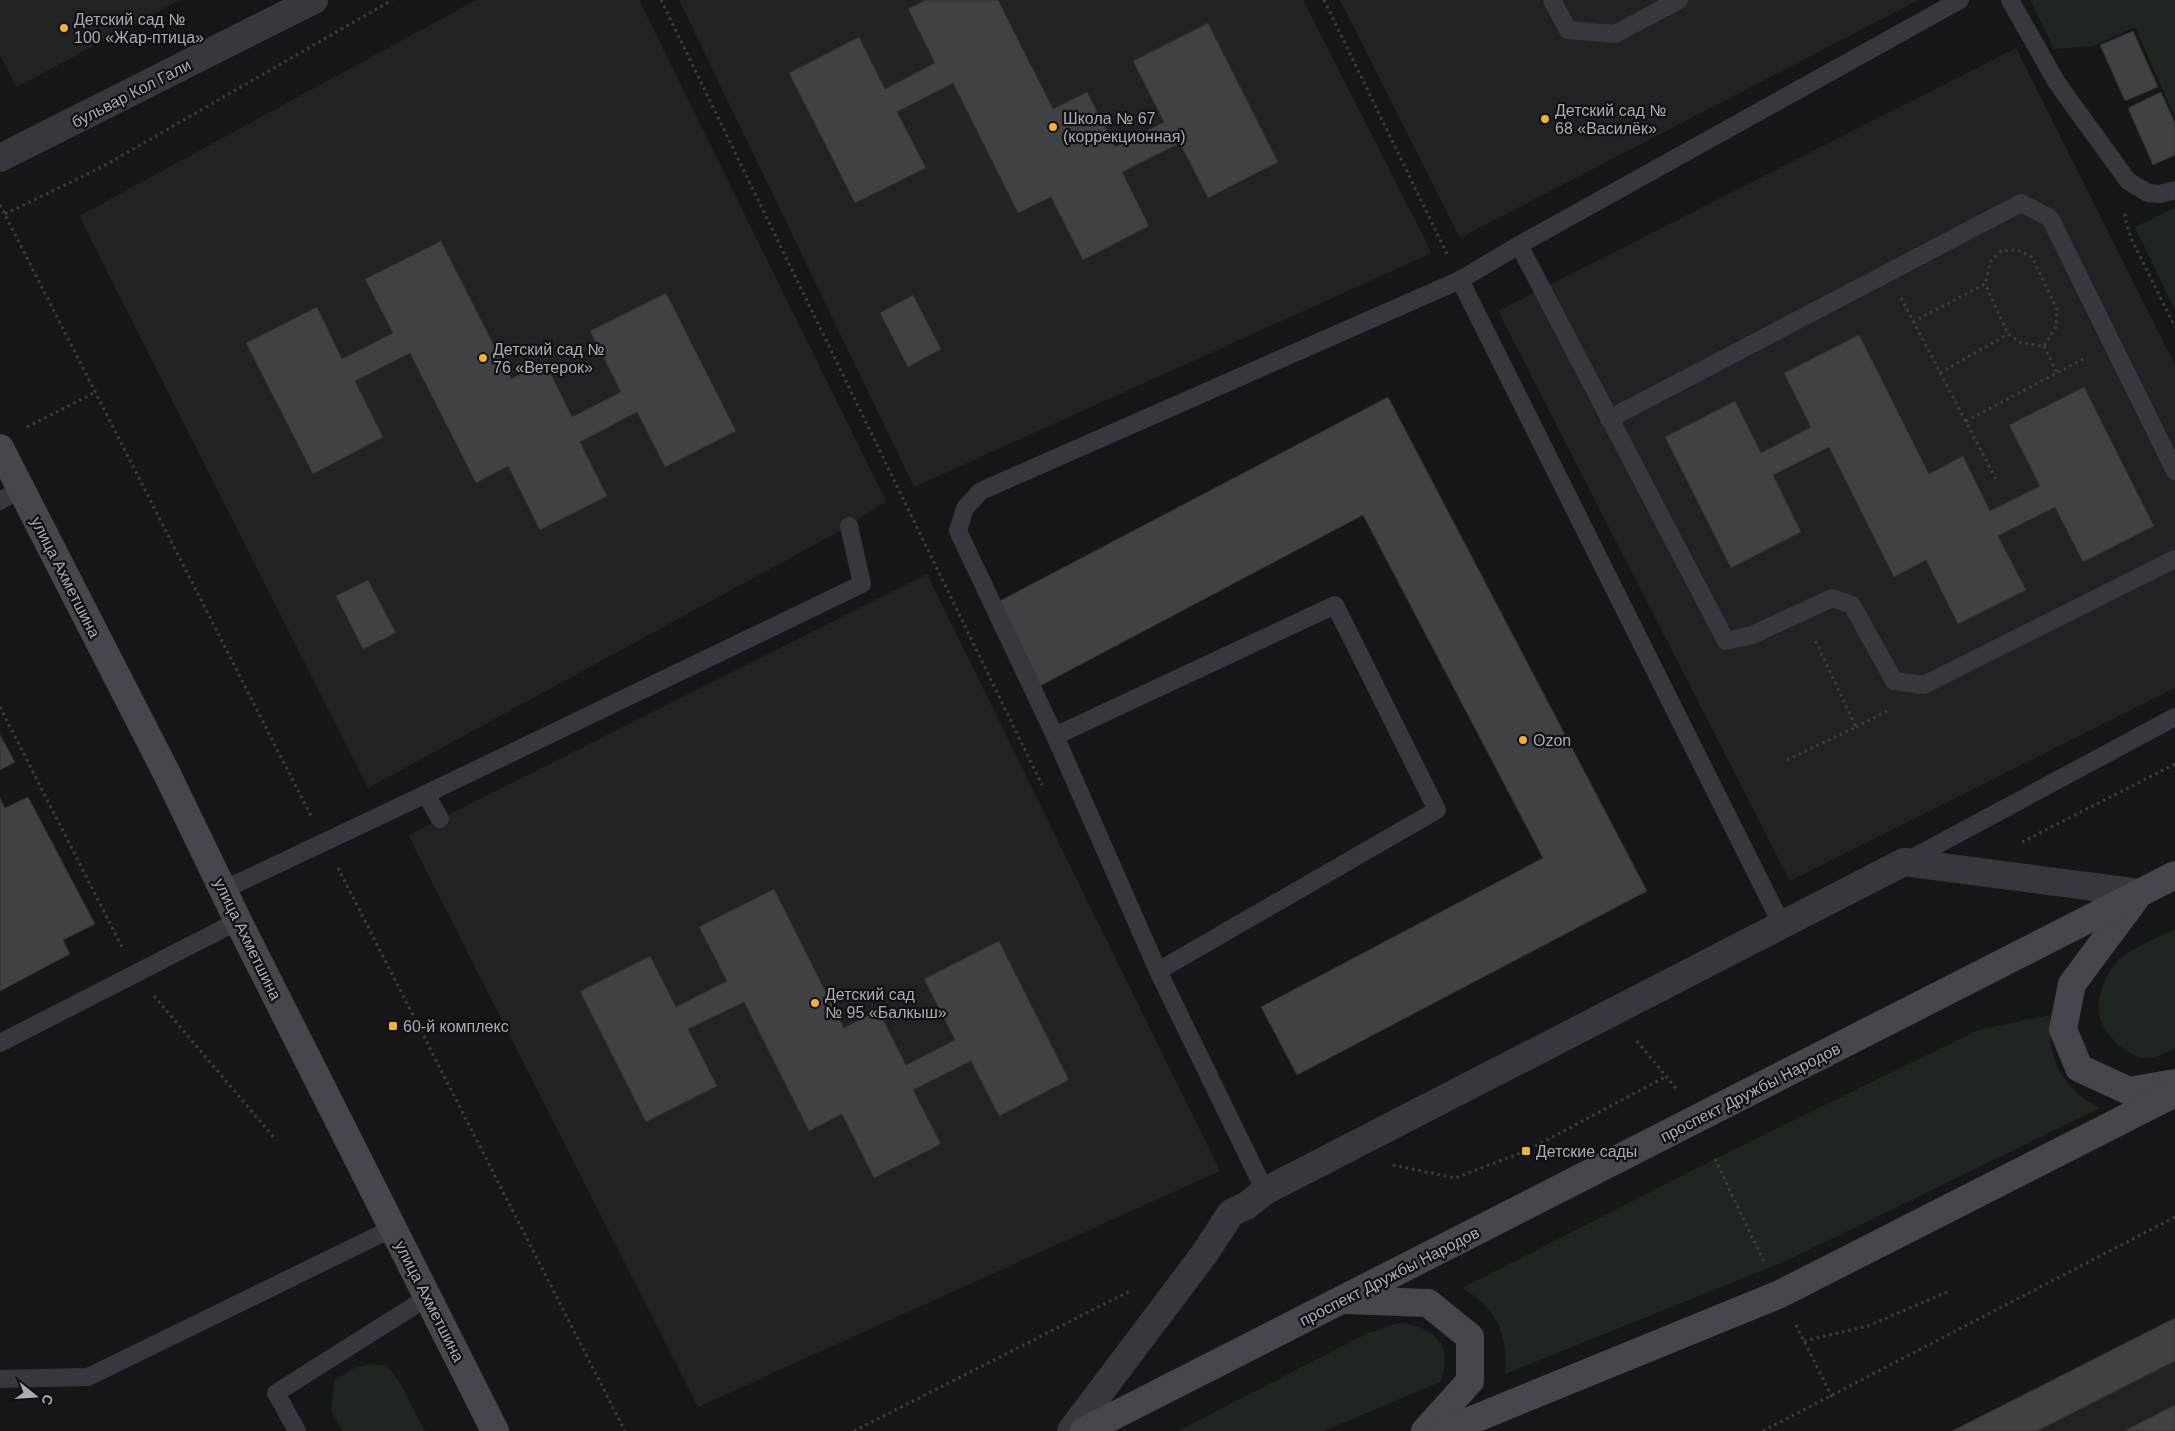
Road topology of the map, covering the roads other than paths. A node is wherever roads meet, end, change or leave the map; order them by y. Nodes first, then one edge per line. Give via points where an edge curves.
1 (314, 0) edge
2 (1552, 0) edge
3 (1679, 0) edge
4 (2010, 0) edge
5 (1951, 2) edge
6 (0, 158) edge
7 (2175, 190) edge
8 (1519, 244) junction
9 (1460, 280) junction
10 (1609, 419) junction
11 (0, 448) edge
12 (2175, 471) edge
13 (11, 495) edge
14 (849, 526) dead end
15 (2175, 558) edge
16 (2175, 717) edge
17 (1055, 736) junction
18 (426, 794) junction
19 (440, 819) dead end
20 (1904, 862) junction
21 (2175, 875) edge
22 (223, 890) junction
23 (2140, 893) junction
24 (238, 921) junction
25 (1782, 925) junction
26 (1158, 971) junction
27 (0, 1043) edge
28 (2175, 1083) edge
29 (2175, 1093) edge
30 (1265, 1191) junction
31 (393, 1228) junction
32 (428, 1297) junction
33 (1342, 1300) junction
34 (0, 1379) edge
35 (297, 1431) edge
36 (495, 1431) edge
37 (1070, 1431) edge
38 (1084, 1431) edge
39 (1425, 1431) edge
40 (1445, 1431) edge

1 - 6 street, бульвар Кол Гали
2 - 3 lane via 1568,30 1615,34
4 - 7 lane via 2057,83 2128,181 2148,193
5 - 8 lane
8 - 9 lane
8 - 10 lane
9 - 17 lane via 981,491 965,508 958,532
9 - 25 lane
10 - 12 lane via 2021,203 2050,218
10 - 15 lane via 1726,641 1752,636 1832,598 1852,605 1894,681 1924,686
11 - 13 main road, улица Ахметшина
13 - 22 main road, улица Ахметшина via 167,774
14 - 18 lane via 862,584
16 - 20 lane
17 - 26 lane
17 - 26 lane via 1335,605 1437,810
18 - 19 lane
18 - 22 lane
20 - 23 street
20 - 25 street
21 - 23 main road, проспект Дружбы Народов
22 - 24 main road, улица Ахметшина
23 - 28 main road via 2072,984 2063,1029 2079,1068 2129,1091
23 - 33 main road, проспект Дружбы Народов
24 - 27 lane
24 - 31 main road, улица Ахметшина
25 - 30 street
26 - 30 lane
29 - 40 main road via 1780,1294
30 - 37 street via 1232,1213
31 - 32 main road, улица Ахметшина
31 - 34 lane via 88,1377
32 - 35 lane via 276,1393
32 - 36 main road, улица Ахметшина
33 - 38 main road, проспект Дружбы Народов
33 - 39 main road via 1428,1303 1470,1337 1470,1382

